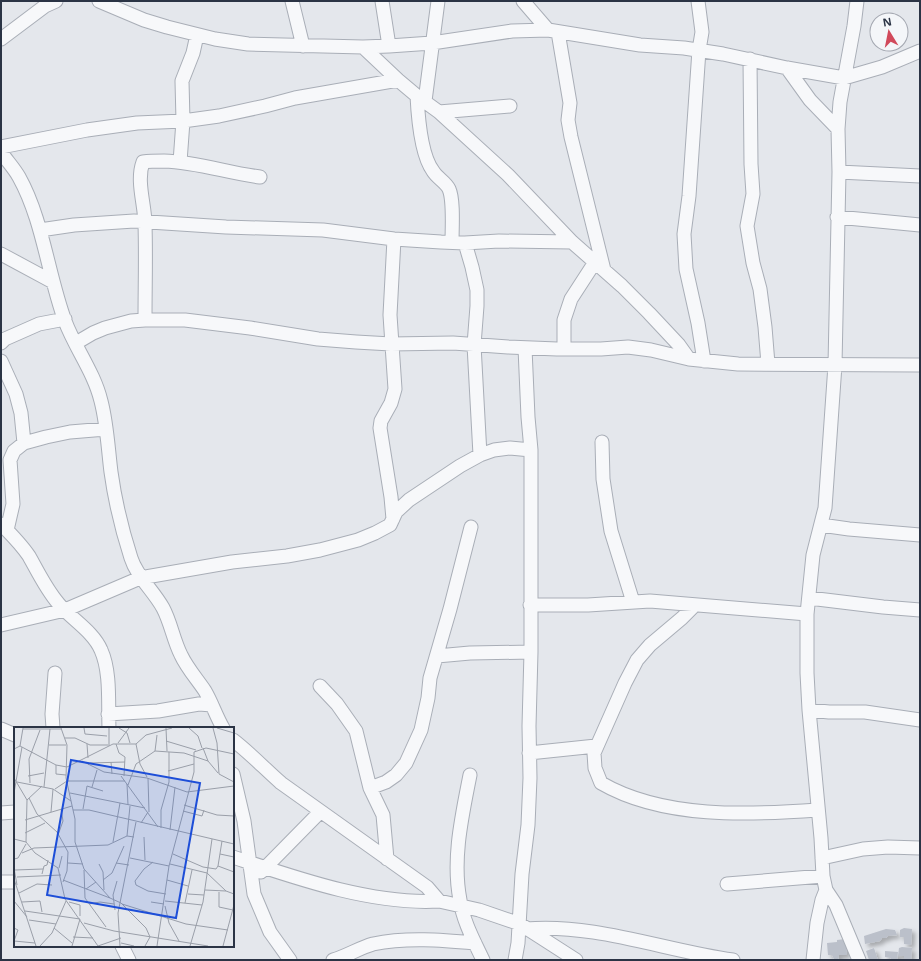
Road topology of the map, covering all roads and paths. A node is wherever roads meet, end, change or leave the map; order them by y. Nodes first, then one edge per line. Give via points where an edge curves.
1 (56, 1) edge
2 (98, 1) edge
3 (292, 1) edge
4 (382, 1) edge
5 (438, 1) edge
6 (524, 1) edge
7 (698, 1) edge
8 (857, 1) edge
9 (130, 7) edge
10 (553, 31) junction
11 (197, 35) junction
12 (1, 39) edge
13 (432, 43) junction
14 (303, 46) junction
15 (389, 46) junction
16 (363, 47) junction
17 (699, 50) junction
18 (920, 51) edge
19 (750, 59) junction
20 (787, 68) junction
21 (844, 78) junction
22 (398, 80) junction
23 (421, 99) junction
24 (510, 106) dead end
25 (439, 112) junction
26 (183, 121) junction
27 (838, 130) junction
28 (1, 147) edge
29 (1, 152) edge
30 (180, 162) junction
31 (839, 172) junction
32 (920, 176) edge
33 (260, 178) dead end
34 (837, 217) junction
35 (145, 222) junction
36 (920, 225) edge
37 (40, 230) junction
38 (394, 239) junction
39 (459, 242) junction
40 (572, 242) junction
41 (1, 254) edge
42 (599, 266) junction
43 (53, 282) junction
44 (65, 319) junction
45 (145, 320) junction
46 (1, 342) edge
47 (76, 344) junction
48 (391, 344) junction
49 (474, 345) junction
50 (525, 348) junction
51 (564, 349) junction
52 (689, 359) junction
53 (1, 361) edge
54 (704, 361) junction
55 (768, 364) junction
56 (835, 365) junction
57 (920, 365) edge
58 (106, 429) junction
59 (602, 442) dead end
60 (24, 444) junction
61 (531, 450) junction
62 (480, 455) junction
63 (393, 519) junction
64 (821, 525) junction
65 (4, 527) edge
66 (471, 527) dead end
67 (920, 535) edge
68 (140, 578) junction
69 (809, 598) junction
70 (632, 602) junction
71 (530, 605) junction
72 (695, 605) junction
73 (65, 610) junction
74 (920, 610) edge
75 (807, 614) junction
76 (1, 625) edge
77 (531, 652) junction
78 (437, 656) junction
79 (55, 673) dead end
80 (320, 686) dead end
81 (212, 704) junction
82 (809, 710) junction
83 (108, 714) junction
84 (920, 720) edge
85 (53, 727) edge
86 (109, 727) edge
87 (223, 727) edge
88 (1, 729) edge
89 (14, 735) edge
90 (234, 741) edge
91 (596, 746) junction
92 (529, 754) junction
93 (470, 776) dead end
94 (234, 778) edge
95 (370, 788) junction
96 (818, 810) junction
97 (14, 812) edge
98 (320, 812) junction
99 (1, 813) edge
100 (920, 848) edge
101 (234, 857) edge
102 (822, 858) junction
103 (387, 859) junction
104 (250, 862) junction
105 (265, 868) junction
106 (823, 876) junction
107 (252, 880) junction
108 (1, 882) edge
109 (14, 882) edge
110 (727, 884) dead end
111 (826, 890) junction
112 (439, 901) junction
113 (461, 906) junction
114 (523, 926) junction
115 (475, 943) junction
116 (122, 947) edge
117 (129, 960) edge
118 (290, 960) edge
119 (333, 960) edge
120 (483, 960) edge
121 (515, 960) edge
122 (576, 960) edge
123 (733, 960) edge
124 (813, 960) edge
125 (859, 960) edge

1 - 12 street via 45,6
2 - 9 street
3 - 14 street
4 - 15 street
5 - 13 street
6 - 10 street
7 - 17 street via 702,32
8 - 21 street
9 - 11 street via 144,20
10 - 13 street via 512,31
10 - 17 street via 640,45
10 - 42 street via 570,104 568,120 571,137
11 - 14 street via 248,44
11 - 26 street via 182,81
13 - 15 street
13 - 23 street
14 - 16 street
15 - 16 street
16 - 22 street
17 - 19 street
17 - 54 street via 684,234 686,269
18 - 21 street via 882,67
19 - 20 street
19 - 55 street via 753,194 747,226 760,289
20 - 21 street
20 - 27 street via 810,100
21 - 27 street
22 - 23 street
22 - 26 street
23 - 25 street
23 - 39 street via 418,114 427,161 433,172 450,190
24 - 25 street
25 - 40 street via 508,175
26 - 28 street via 137,123 87,130
26 - 30 street
27 - 31 street
29 - 37 street via 20,178
30 - 33 street
30 - 35 street via 143,162 142,198
31 - 32 street
31 - 34 street
34 - 36 street
34 - 56 street
35 - 37 street via 106,222
35 - 38 street via 323,230
35 - 45 street
37 - 43 street
38 - 39 street
38 - 48 street
39 - 40 street
39 - 49 street via 472,267 477,290
40 - 42 street
41 - 43 street
42 - 51 street via 571,299 564,320
42 - 52 street via 649,313
43 - 44 street
44 - 46 street via 40,324
44 - 47 street
45 - 47 street via 105,328
45 - 48 street via 185,320 318,339
47 - 58 street via 101,400
48 - 49 street
48 - 63 street via 395,389 391,403 380,422 380,428
49 - 50 street
49 - 62 street
50 - 51 street
50 - 61 street
51 - 52 street via 628,347
52 - 54 street
53 - 60 street via 16,394
54 - 55 street
55 - 56 street
56 - 57 street
56 - 64 street via 825,508
58 - 60 street via 70,432
58 - 68 street via 116,503 131,559
59 - 70 street via 603,479 611,531
60 - 65 street via 14,451 10,460 13,504
61 - 62 street via 510,448
61 - 71 street
62 - 63 street via 408,500
63 - 68 street via 390,525 375,534 320,550
64 - 67 street
64 - 69 street via 813,555
65 - 73 street via 28,554 50,593
66 - 78 street
68 - 73 street
68 - 81 street via 161,606 180,654
69 - 74 street
69 - 75 street
70 - 71 street
70 - 72 street via 679,602
71 - 77 street
72 - 75 street
72 - 91 street via 662,633 637,660
73 - 76 street
73 - 83 street via 93,637 100,649 107,682
75 - 82 street
77 - 78 street
77 - 92 street
78 - 95 street via 430,678 421,730 406,763 396,776
79 - 85 street
80 - 95 street via 337,704 356,731
81 - 83 street
81 - 87 street
82 - 84 street via 865,712
82 - 96 street
83 - 86 street
88 - 89 street
90 - 98 street via 281,783
91 - 92 street
91 - 96 street via 595,768 601,783 652,804 736,814
92 - 114 street via 528,825 521,881
93 - 113 street via 460,826 457,879
94 - 104 street
95 - 103 street via 383,815
96 - 102 street
97 - 99 street
98 - 103 street
98 - 105 street
100 - 102 street via 863,849
101 - 104 street
102 - 106 street
103 - 112 street via 428,887
104 - 105 street
104 - 107 street
105 - 107 street
105 - 112 street via 359,893 419,902
106 - 110 street
106 - 111 street
107 - 118 street via 257,902 270,932
108 - 109 street
111 - 124 street via 817,923
111 - 125 street via 836,905
112 - 113 street
113 - 114 street via 480,910
113 - 115 street
114 - 121 street
114 - 122 street
114 - 123 street via 574,930
115 - 119 street via 422,940 374,944
115 - 120 street
116 - 117 street

